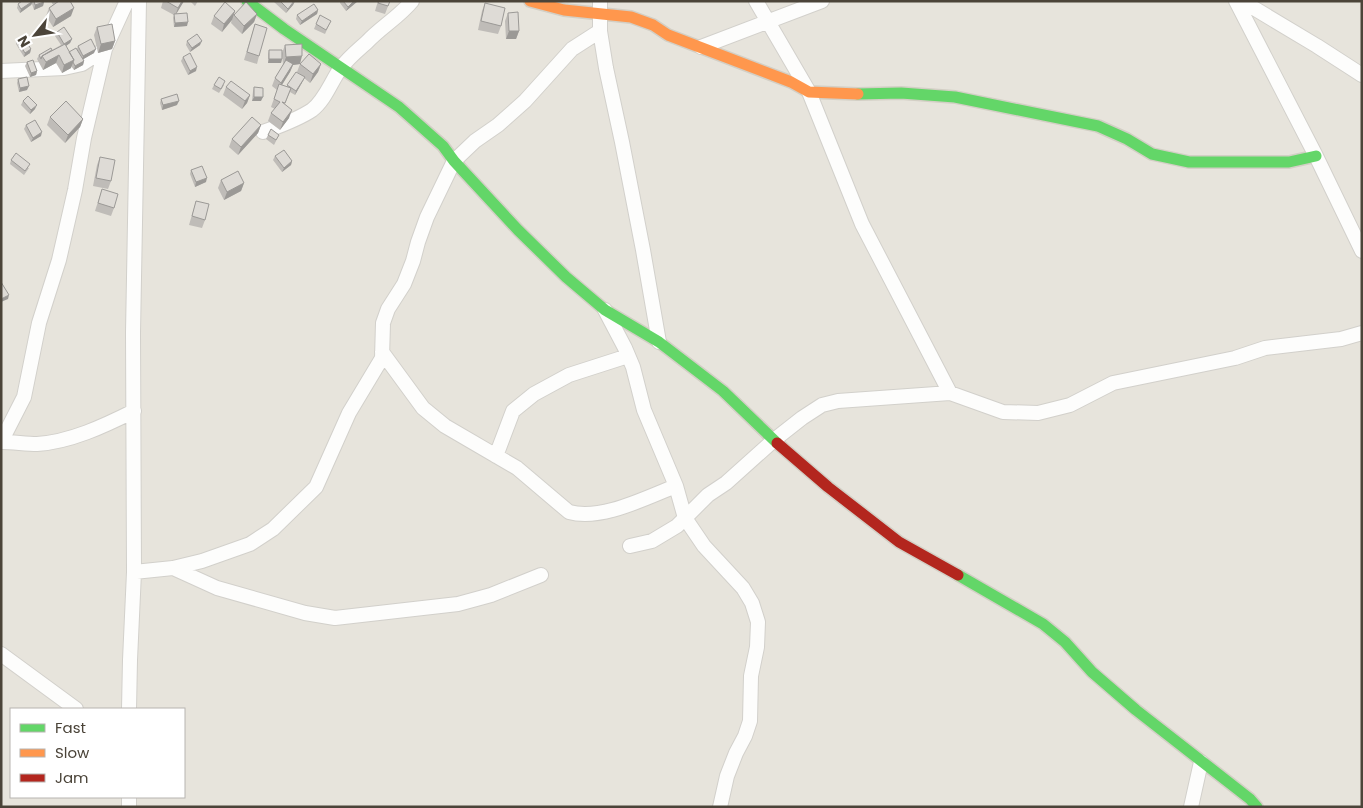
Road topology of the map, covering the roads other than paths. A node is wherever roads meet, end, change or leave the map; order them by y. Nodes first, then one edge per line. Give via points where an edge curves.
1 (126, 1) edge
2 (139, 1) edge
3 (247, 1) edge
4 (412, 1) edge
5 (530, 1) edge
6 (756, 1) edge
7 (822, 1) edge
8 (1236, 1) edge
9 (1242, 1) edge
10 (600, 7) edge
11 (768, 21) junction
12 (600, 31) junction
13 (701, 47) junction
14 (105, 49) junction
15 (341, 68) junction
16 (1, 71) edge
17 (1362, 75) edge
18 (809, 92) junction
19 (263, 132) edge
20 (1316, 156) junction
21 (454, 161) junction
22 (1362, 251) edge
23 (604, 310) junction
24 (1362, 333) edge
25 (659, 342) junction
26 (382, 352) junction
27 (628, 356) junction
28 (950, 393) junction
29 (134, 411) junction
30 (774, 440) junction
31 (2, 442) edge
32 (496, 456) junction
33 (676, 486) junction
34 (701, 502) junction
35 (685, 518) junction
36 (630, 546) dead end
37 (173, 568) junction
38 (134, 572) junction
39 (541, 574) dead end
40 (1, 654) edge
41 (75, 708) edge
42 (130, 708) edge
43 (1201, 762) junction
44 (720, 807) edge
45 (1191, 807) edge
46 (1258, 807) edge

1 - 14 street
2 - 29 street
3 - 15 street
4 - 15 street
5 - 10 street via 564,10
6 - 11 street
7 - 11 street
8 - 20 street
9 - 17 street
10 - 12 street
10 - 13 street via 653,25 668,35
11 - 13 street
11 - 18 street
12 - 21 street via 572,49 526,101
12 - 25 street
13 - 18 street
14 - 16 street via 82,64 64,68
14 - 31 street via 59,260 39,323 24,397
15 - 19 street via 313,109
15 - 21 street via 399,107 443,146
18 - 20 street via 955,97 1098,126 1152,154 1189,162 1288,162
18 - 28 street via 862,224
20 - 22 street
21 - 23 street via 559,271
21 - 26 street via 427,216 404,284 388,309 383,323
23 - 25 street
23 - 27 street
24 - 28 street via 1341,339 1265,348 1235,358 1113,383 1070,405 1038,413 1003,412
25 - 30 street via 723,391
26 - 32 street via 423,408 445,426
26 - 37 street via 382,358 349,412 316,487 273,529 250,544 202,562
27 - 32 street via 569,375 534,394 513,411
27 - 33 street via 644,410
28 - 30 street via 822,405
29 - 31 street via 100,428 62,440 38,444
29 - 38 street
30 - 34 street
30 - 43 street via 899,542 1043,624 1065,642 1092,672
32 - 33 street via 517,468 568,512 578,514 606,512
33 - 34 street
33 - 35 street
34 - 35 street
35 - 36 street via 652,541
35 - 44 street via 704,546 743,588 758,622 751,676 750,721 736,753
37 - 38 street
37 - 39 street via 217,588 304,613 334,618 458,604 491,595
38 - 42 street
40 - 41 street
43 - 45 street
43 - 46 street

